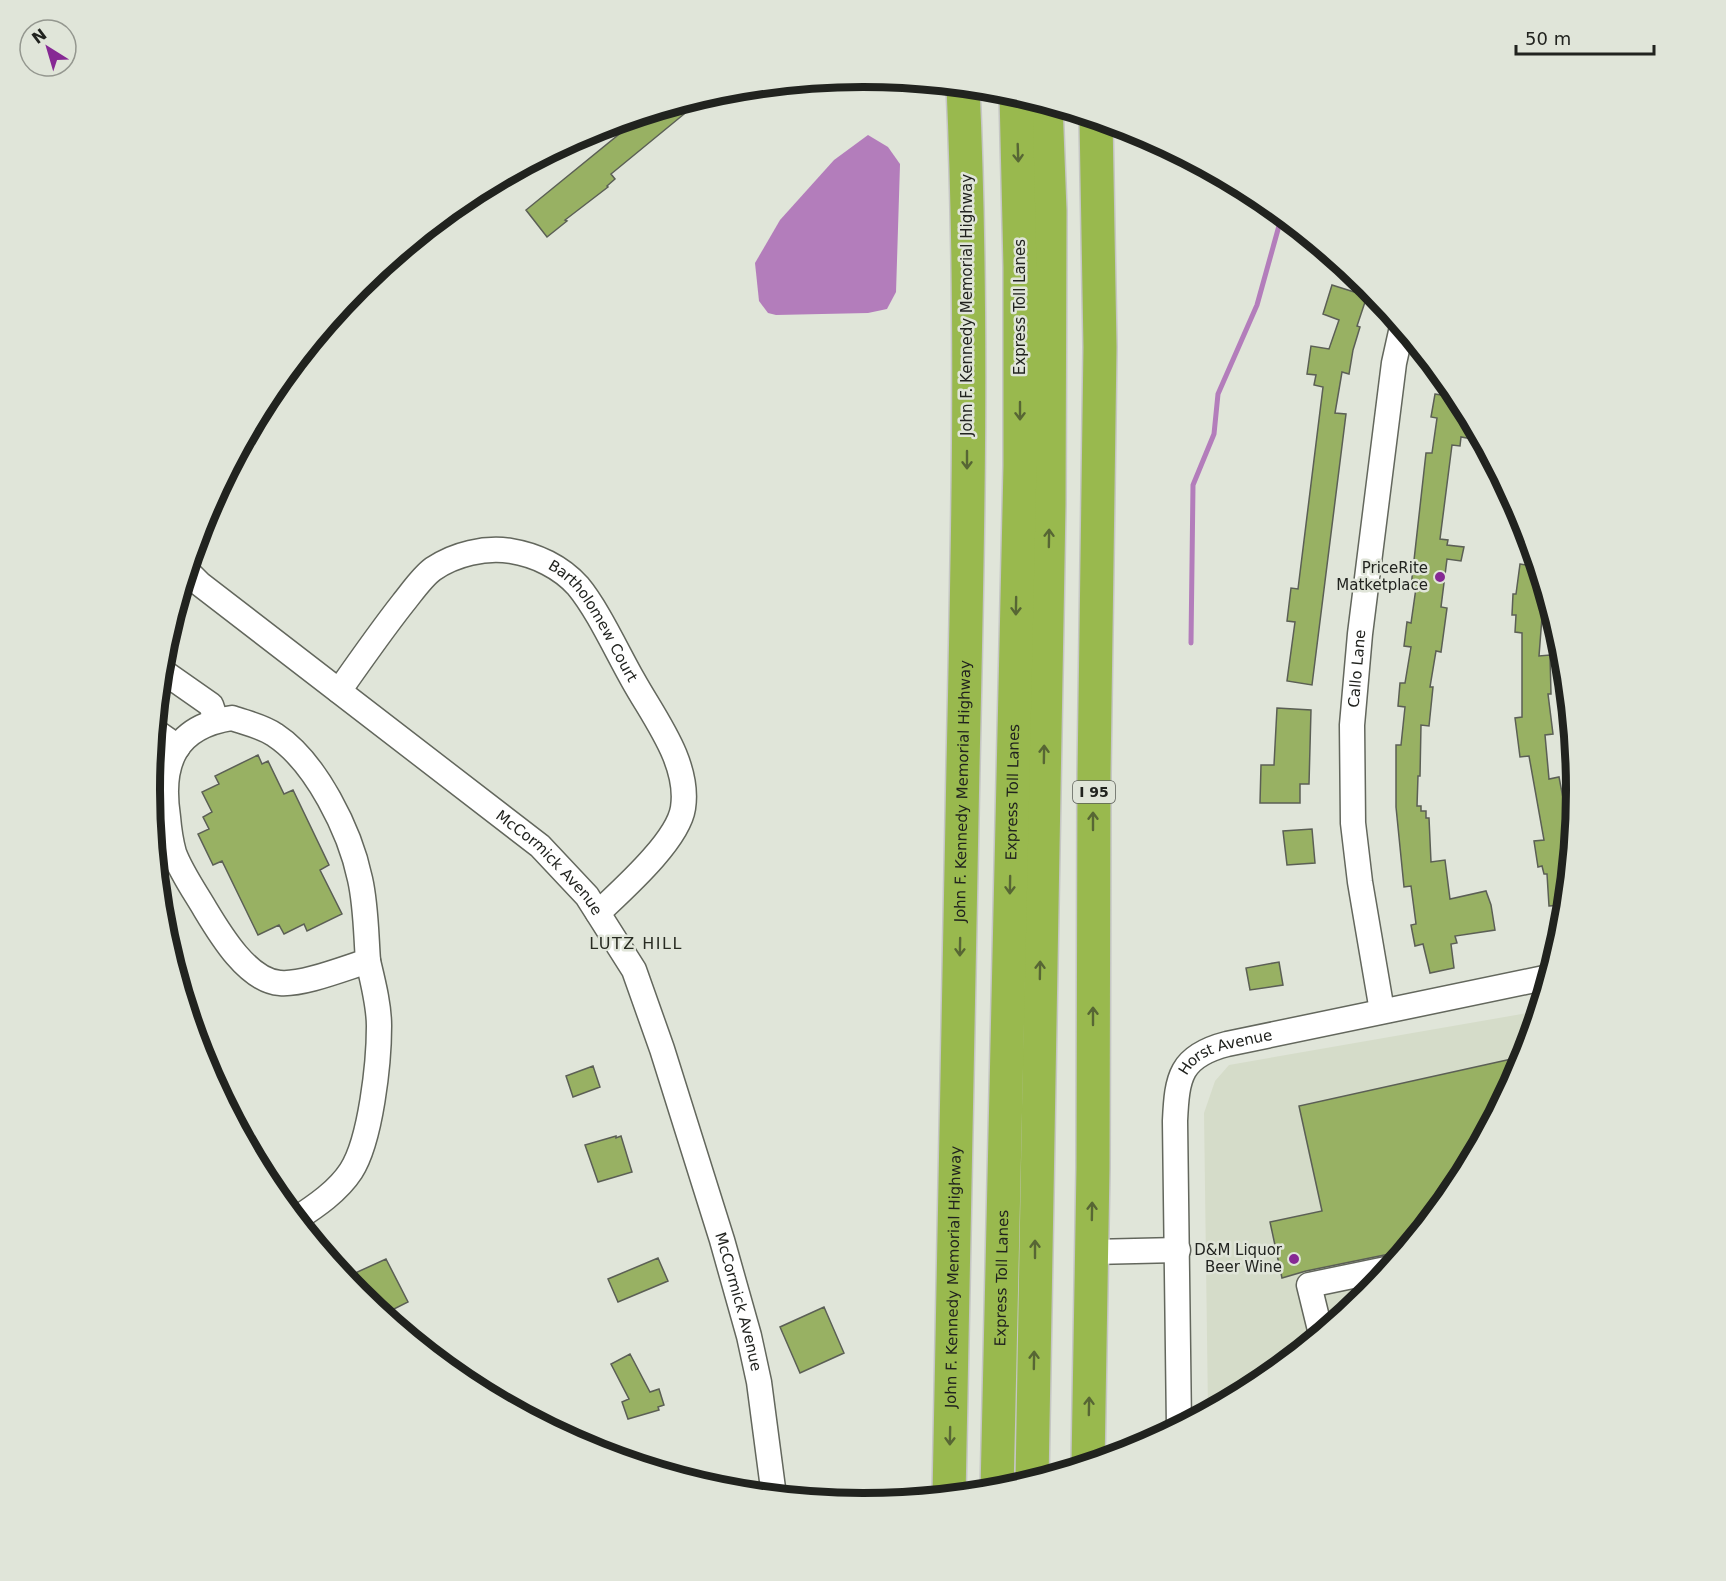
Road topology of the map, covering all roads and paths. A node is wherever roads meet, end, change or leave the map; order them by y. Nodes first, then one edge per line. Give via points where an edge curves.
1 (963, 94) edge
2 (1016, 105) edge
3 (1046, 111) edge
4 (1096, 127) edge
5 (1400, 337) edge
6 (193, 577) edge
7 (170, 675) edge
8 (339, 691) junction
9 (216, 720) junction
10 (162, 736) edge
11 (178, 747) junction
12 (598, 913) junction
13 (369, 962) junction
14 (1541, 979) edge
15 (1382, 1011) junction
16 (302, 1215) edge
17 (1178, 1250) junction
18 (1092, 1252) junction
19 (1376, 1271) edge
20 (1319, 1326) edge
21 (1179, 1418) edge
22 (1088, 1457) edge
23 (1032, 1473) edge
24 (998, 1480) edge
25 (773, 1488) edge
26 (949, 1489) edge

1 -> 26 highway, John F. Kennedy Memorial Highway via 968,347 966,637
2 -> 24 highway, Express Toll Lanes via 1020,455
23 -> 3 highway, Express Toll Lanes via 1049,504 1050,211
18 -> 4 highway, I 95 via 1100,347
5 - 15 street, Callo Lane via 1360,634 1352,725 1353,823
6 - 8 street, McCormick Avenue
7 - 9 street via 211,705
8 - 12 street, McCormick Avenue via 540,846
8 - 12 street, Bartholomew Court via 412,592 432,570 452,559 498,549 521,552 565,574 579,587 668,741 684,783 683,810 674,831
9 - 11 street via 195,730
9 - 13 street via 232,718 275,735 320,784 349,842 361,881
10 - 11 street
11 - 13 street via 171,757 166,785 175,854 222,938 259,976 280,984
12 - 25 street, McCormick Avenue via 634,970 722,1240 759,1382
13 - 16 street via 379,1023 377,1065 363,1141 352,1170 335,1190
14 - 15 street, Horst Avenue
15 - 17 street, Horst Avenue via 1209,1049 1191,1060 1178,1082 1176,1098
17 - 18 street
17 - 21 street, Horst Avenue
22 -> 18 highway, I 95
19 - 20 street via 1309,1285

